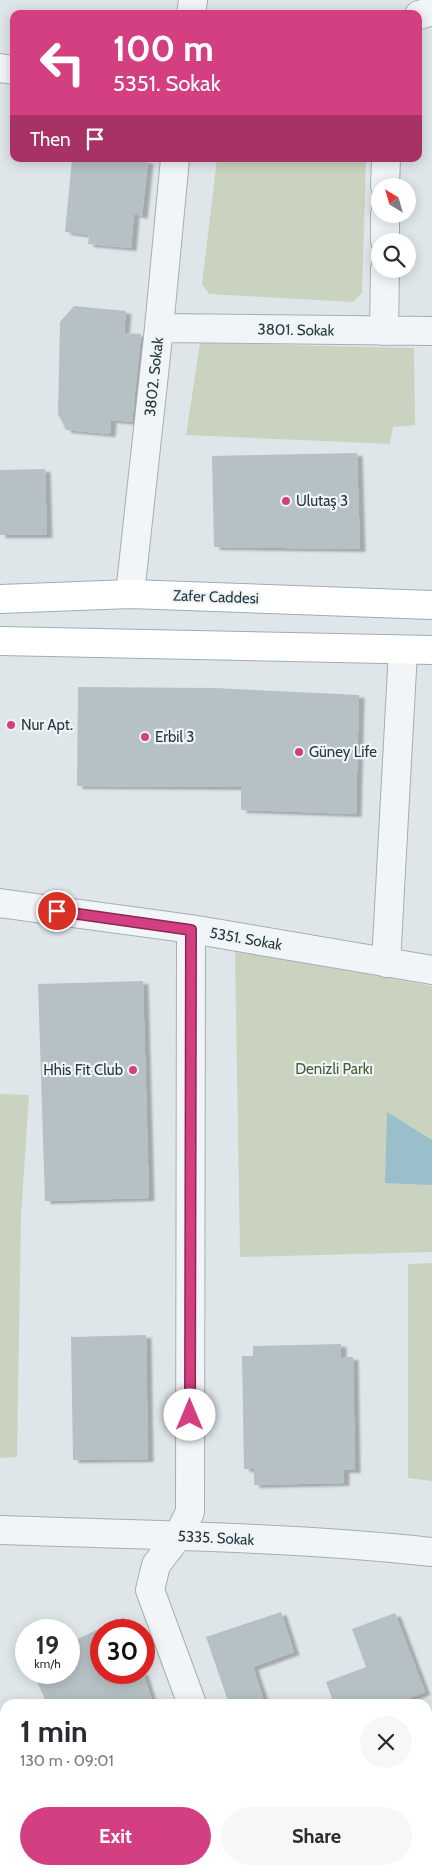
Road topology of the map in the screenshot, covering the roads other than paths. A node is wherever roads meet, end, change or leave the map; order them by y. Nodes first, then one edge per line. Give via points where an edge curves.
1 (176, 162) edge
2 (386, 162) edge
3 (385, 178) edge
4 (384, 278) edge
5 (160, 328) junction
6 (384, 331) junction
7 (432, 331) edge
8 (130, 594) junction
9 (0, 599) edge
10 (432, 605) edge
11 (0, 642) edge
12 (403, 650) junction
13 (432, 650) edge
14 (0, 903) edge
15 (191, 930) junction
16 (386, 963) junction
17 (432, 970) edge
18 (0, 1530) edge
19 (178, 1536) junction
20 (432, 1552) edge
21 (190, 1699) edge

1 - 5 street, 3802. Sokak
2 - 3 street
4 - 6 street
5 - 6 street, 3801. Sokak
5 - 8 street, 3802. Sokak
6 - 7 street, 3801. Sokak
8 - 9 main road, Zafer Caddesi
8 - 10 main road, Zafer Caddesi
11 - 12 main road
12 - 13 main road
12 - 16 street
14 - 15 street, 5351. Sokak
15 - 16 street, 5351. Sokak
15 - 19 street via 190,1512
16 - 17 street, 5351. Sokak
18 - 19 street, 5335. Sokak
19 - 20 street, 5335. Sokak
19 - 21 street via 156,1564 150,1590

